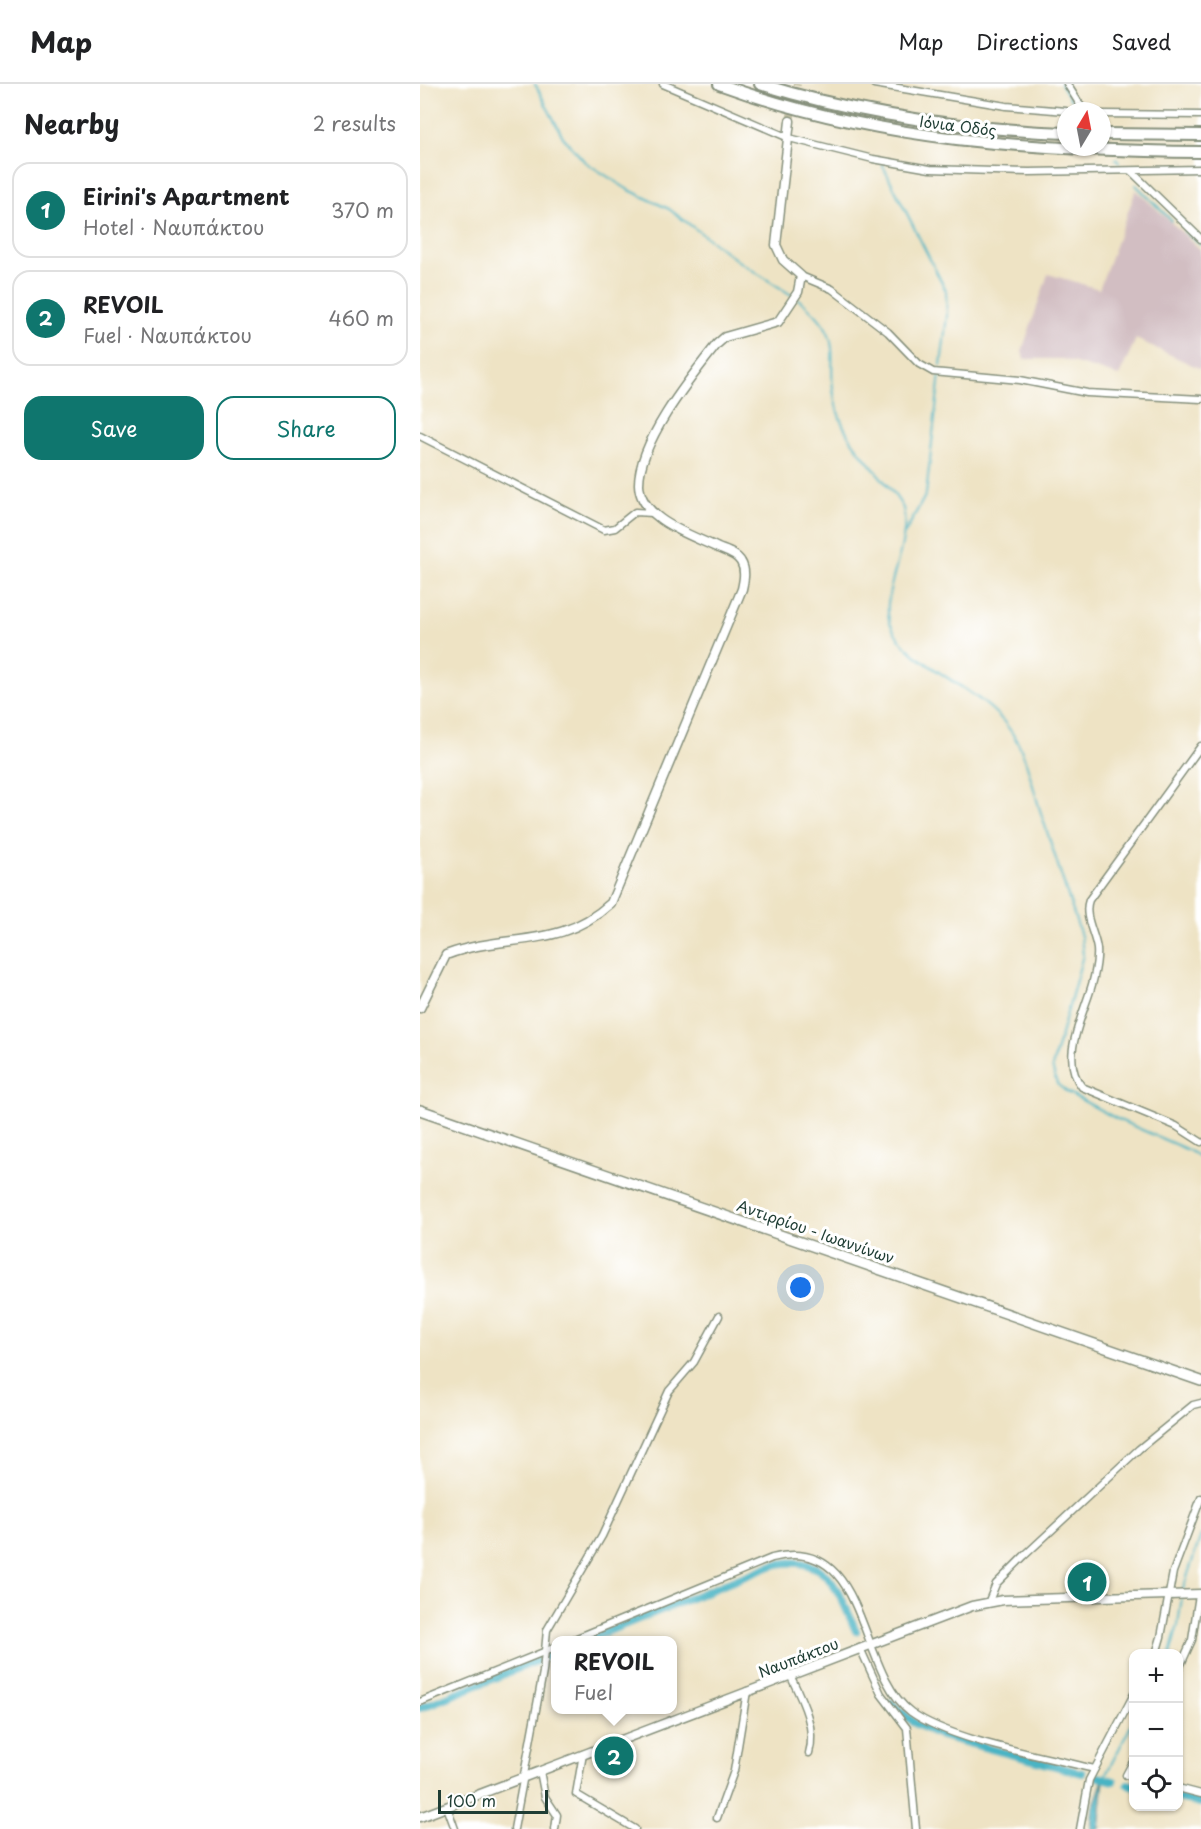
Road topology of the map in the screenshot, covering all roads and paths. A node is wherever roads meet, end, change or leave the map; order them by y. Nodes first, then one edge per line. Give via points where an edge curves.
1 (663, 84) edge
2 (718, 84) edge
3 (760, 84) edge
4 (874, 84) edge
5 (1066, 84) edge
6 (1078, 102) edge
7 (1057, 110) edge
8 (1111, 114) edge
9 (1201, 116) edge
10 (790, 121) tunnel mouth
11 (1057, 132) edge
12 (1111, 134) edge
13 (1201, 135) edge
14 (789, 138) junction
15 (1201, 152) edge
16 (1201, 169) edge
17 (1131, 171) junction
18 (1201, 239) edge
19 (801, 276) junction
20 (1201, 399) edge
21 (420, 436) edge
22 (653, 513) junction
23 (1201, 746) edge
24 (420, 1008) edge
25 (420, 1110) edge
26 (1201, 1142) edge
27 (719, 1316) dead end
28 (1201, 1381) edge
29 (1201, 1402) edge
30 (1201, 1498) edge
31 (1200, 1594) edge
32 (1169, 1595) junction
33 (989, 1601) junction
34 (584, 1636) edge
35 (871, 1643) junction
36 (860, 1648) junction
37 (551, 1649) edge
38 (1157, 1649) edge
39 (544, 1652) junction
40 (1183, 1661) edge
41 (790, 1675) junction
42 (747, 1691) junction
43 (420, 1702) edge
44 (1129, 1703) edge
45 (809, 1753) dead end
46 (583, 1754) junction
47 (1094, 1769) junction
48 (540, 1771) junction
49 (524, 1777) junction
50 (1183, 1789) edge
51 (1201, 1794) edge
52 (447, 1807) junction
53 (420, 1817) edge
54 (717, 1818) dead end
55 (455, 1829) edge
56 (514, 1829) edge
57 (555, 1829) edge
58 (635, 1829) edge
59 (916, 1829) edge
60 (1080, 1829) edge

1 - 14 street
2 - 15 highway, Ιόνια Οδός via 802,111 954,140 1041,148
3 - 11 highway, Ιόνια Οδός via 932,123
4 - 7 street via 1006,106
5 - 6 street
8 - 9 street
10 - 14 street
12 - 13 highway
14 - 17 street via 930,169
14 - 19 street via 776,245 783,260
16 - 17 street
17 - 18 street
19 - 20 street via 832,290 933,372 1020,380 1088,393
19 - 22 street via 798,292 778,322 722,339 672,408 647,452 640,478 640,489
21 - 22 street via 604,530 615,528 635,512
22 - 24 street via 736,556 744,569 744,579 611,903 570,931 446,955
23 - 26 street via 1089,900 1087,913 1097,960 1071,1069 1082,1087 1176,1126
25 - 28 main road, Αντιρρίου - Ιωαννίνων
27 - 39 street via 694,1362 669,1391 608,1526 548,1630
29 - 33 street via 1139,1449 1024,1556 996,1584
30 - 32 street via 1180,1550
31 - 32 street, Ναυπάκτου
31 - 40 street via 1192,1640
32 - 33 street, Ναυπάκτου
32 - 38 street
33 - 35 street, Ναυπάκτου
34 - 35 street via 786,1555 820,1561 838,1573
35 - 36 street, Ναυπάκτου
35 - 47 street via 895,1696 934,1726
36 - 41 street, Ναυπάκτου
36 - 59 street via 881,1694 907,1728
37 - 39 street
39 - 43 street
39 - 49 street
41 - 42 street, Ναυπάκτου
41 - 45 street via 810,1729
42 - 46 street, Ναυπάκτου
42 - 54 street via 734,1771
44 - 47 street
46 - 48 street, Ναυπάκτου
46 - 58 street via 576,1794
47 - 60 street
48 - 49 street, Ναυπάκτου
48 - 57 street via 545,1797 556,1813
49 - 52 street, Ναυπάκτου
49 - 56 street
50 - 51 street
52 - 53 street, Ναυπάκτου
52 - 55 street

